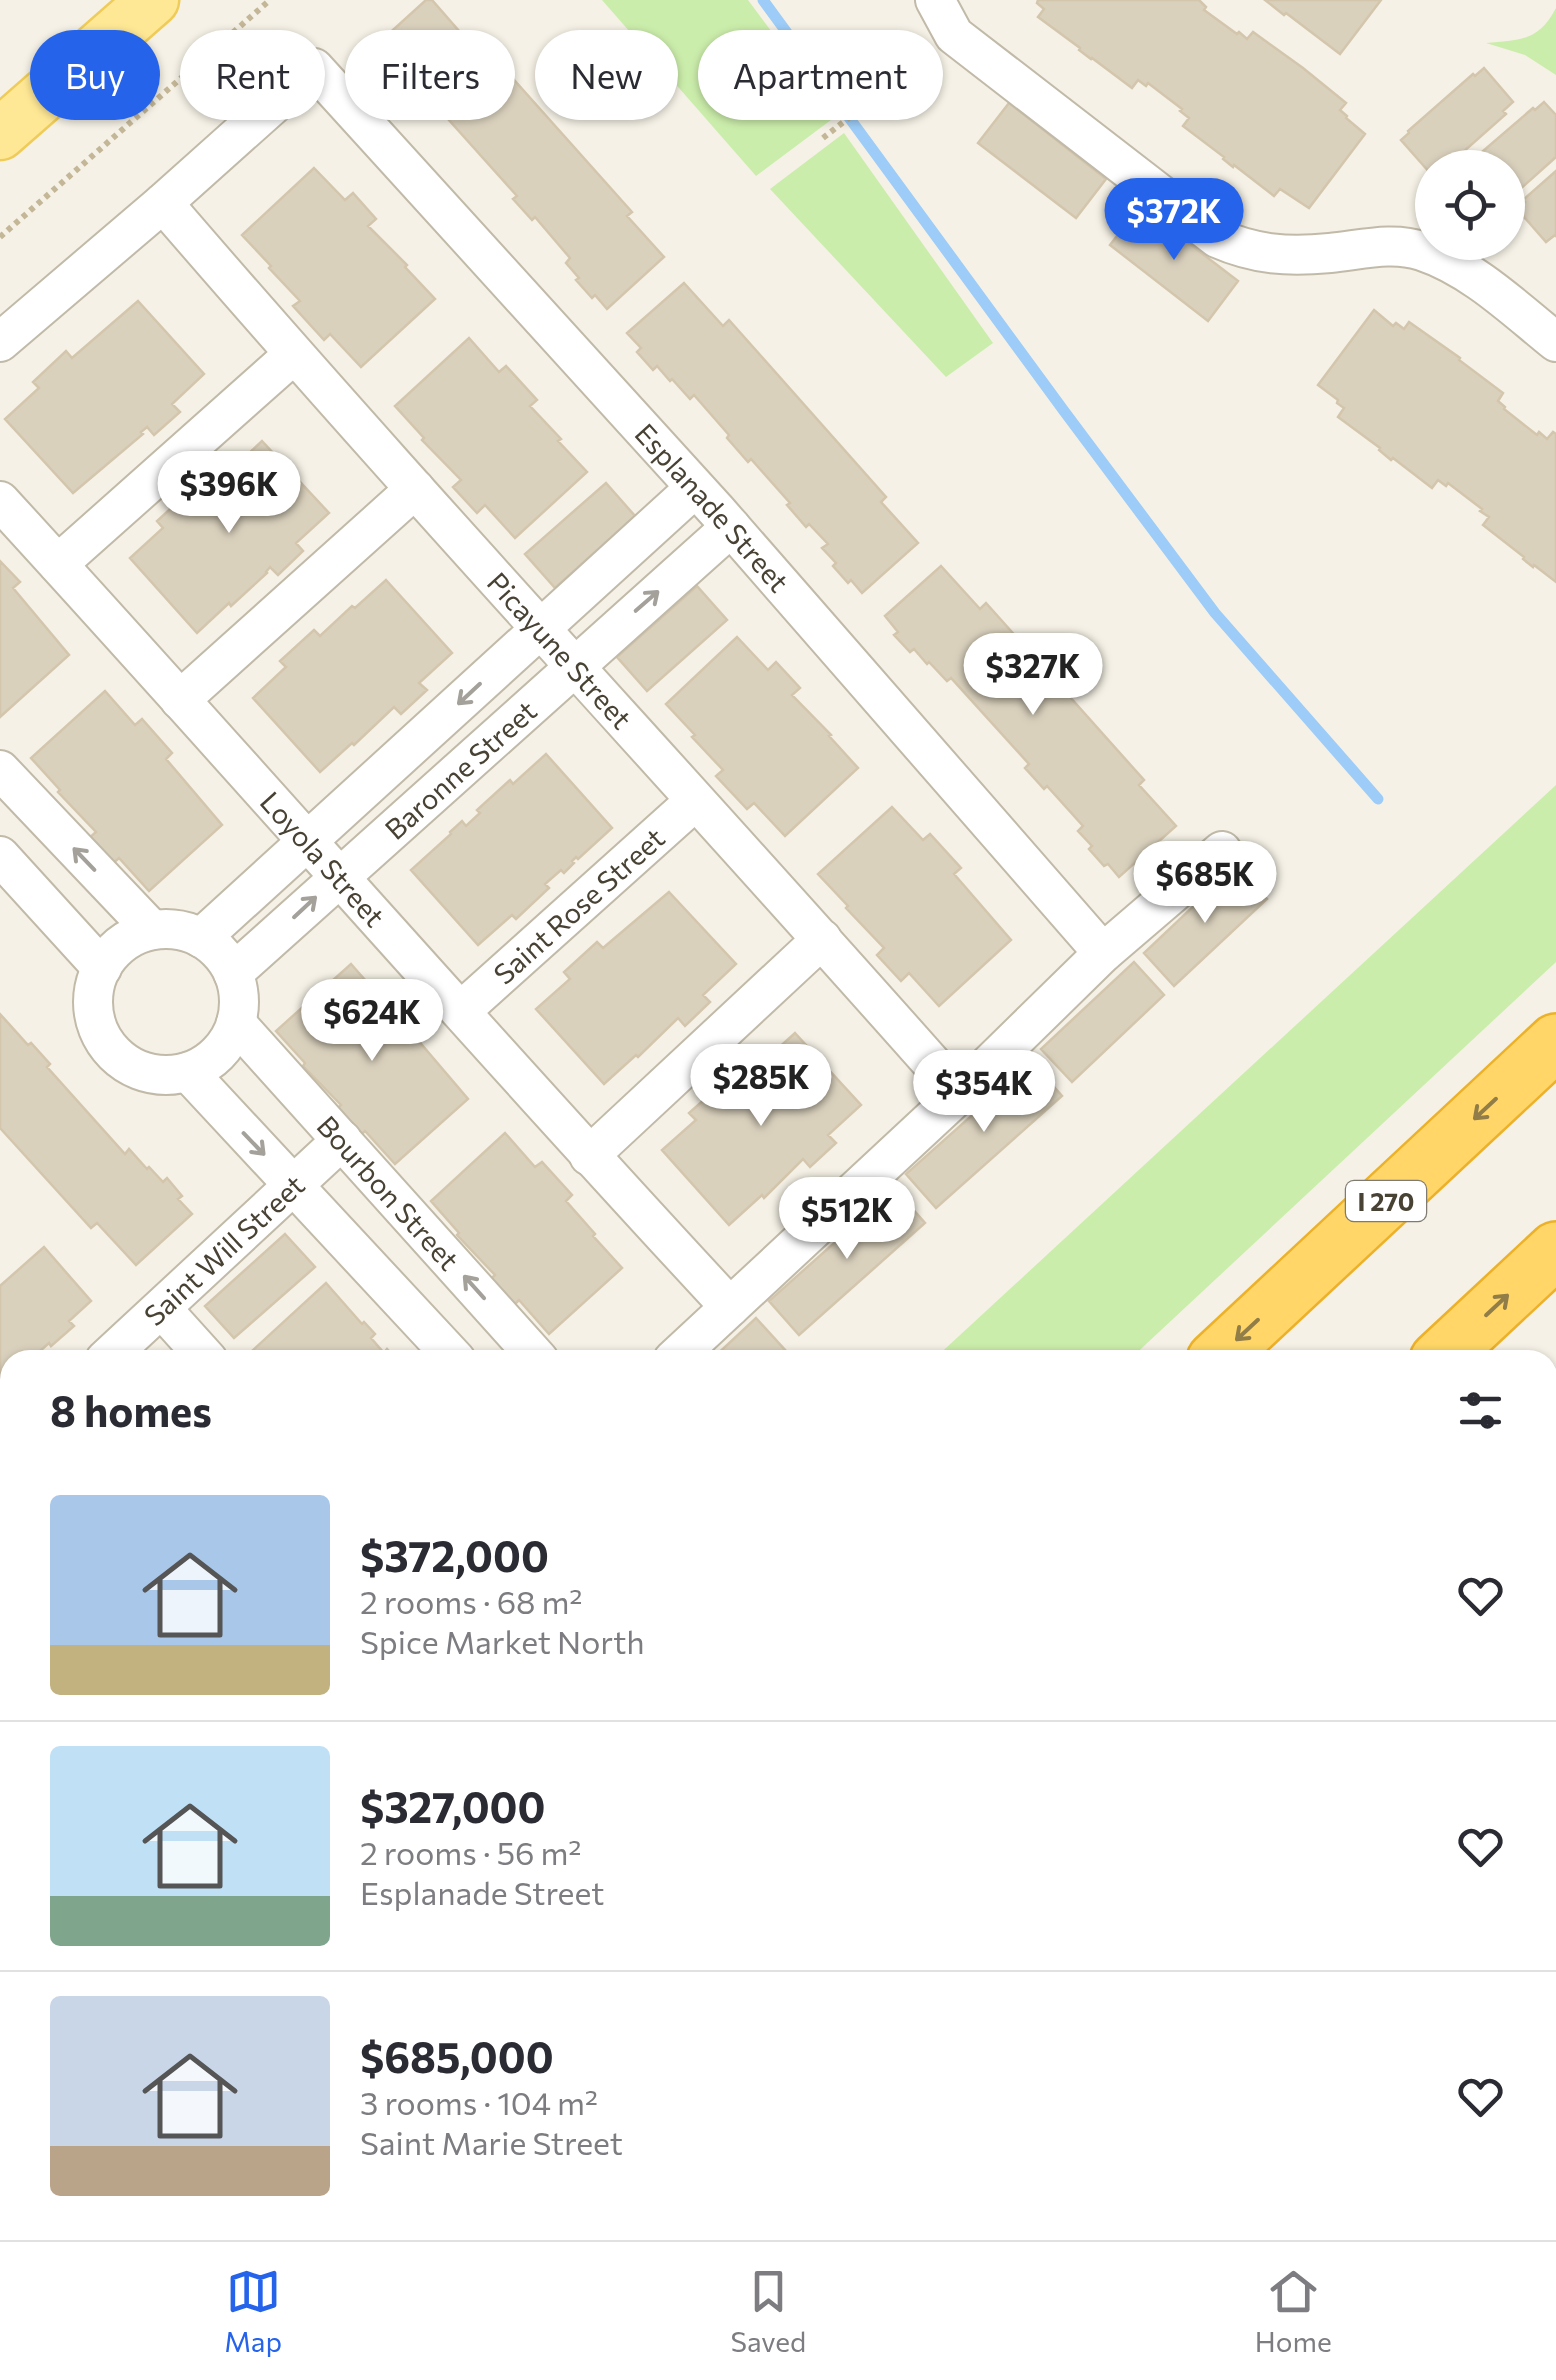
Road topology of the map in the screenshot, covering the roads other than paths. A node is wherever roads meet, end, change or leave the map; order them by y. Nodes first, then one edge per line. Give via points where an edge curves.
1 (153, 0) edge
2 (935, 0) edge
3 (0, 134) edge
4 (163, 203) junction
5 (0, 342) edge
6 (1556, 342) edge
7 (294, 354) junction
8 (695, 488) junction
9 (415, 489) junction
10 (0, 501) edge
11 (732, 527) junction
12 (58, 564) junction
13 (540, 628) junction
14 (574, 666) junction
15 (180, 700) junction
16 (0, 770) edge
17 (695, 801) junction
18 (35, 808) junction
19 (0, 839) edge
20 (308, 842) junction
21 (1222, 851) dead end
22 (0, 856) edge
23 (338, 876) junction
24 (152, 930) junction
25 (201, 938) junction
26 (822, 939) junction
27 (1103, 953) junction
28 (102, 968) junction
29 (233, 973) junction
30 (461, 1011) junction
31 (236, 1023) junction
32 (1556, 1042) edge
33 (188, 1072) junction
34 (959, 1094) junction
35 (342, 1140) junction
36 (589, 1156) junction
37 (294, 1184) junction
38 (1556, 1250) edge
39 (730, 1307) junction
40 (162, 1309) junction
41 (117, 1350) edge
42 (199, 1350) edge
43 (447, 1350) edge
44 (531, 1350) edge
45 (684, 1350) edge
46 (1226, 1350) edge
47 (1449, 1350) edge

1 - 3 main road
2 - 6 street via 954,35 1217,238 1272,254 1376,246 1420,250 1468,272
4 - 5 street
4 - 7 street, Picayune Street
4 - 8 street, Esplanade Street via 314,68
7 - 9 street, Picayune Street
7 - 12 street
8 - 11 street, Esplanade Street
8 - 13 street, Baronne Street
9 - 13 street, Picayune Street
9 - 15 street
10 - 12 street, Loyola Street
14 -> 11 street, Baronne Street
11 - 27 street, Esplanade Street
12 - 15 street, Loyola Street
13 - 14 street, Picayune Street
13 -> 20 street, Baronne Street
14 - 17 street, Picayune Street
14 - 23 street, Baronne Street
15 - 20 street, Loyola Street
16 - 18 street
17 - 26 street, Picayune Street
17 - 30 street, Saint Rose Street
18 - 19 street
24 -> 18 street
20 - 23 street, Loyola Street
20 - 25 street, Baronne Street
21 - 27 street
22 - 28 street
29 -> 23 street, Baronne Street
23 - 30 street, Loyola Street
24 - 25 street
24 - 28 street via 127,940
25 - 29 street
26 - 34 street, Picayune Street
26 - 36 street
27 - 34 street
28 - 33 street via 92,1004 97,1030 116,1056 138,1070
29 - 31 street
30 - 36 street, Loyola Street
31 - 33 street via 211,1060
31 - 35 street, Bourbon Street
32 -> 46 highway, I 270
33 -> 37 street
34 - 39 street
35 - 37 street, Saint Will Street
44 -> 35 street, Bourbon Street
36 - 39 street, Loyola Street
37 - 40 street, Saint Will Street
37 - 43 street
47 -> 38 highway
39 - 45 street
40 - 41 street, Saint Will Street
40 - 42 street

